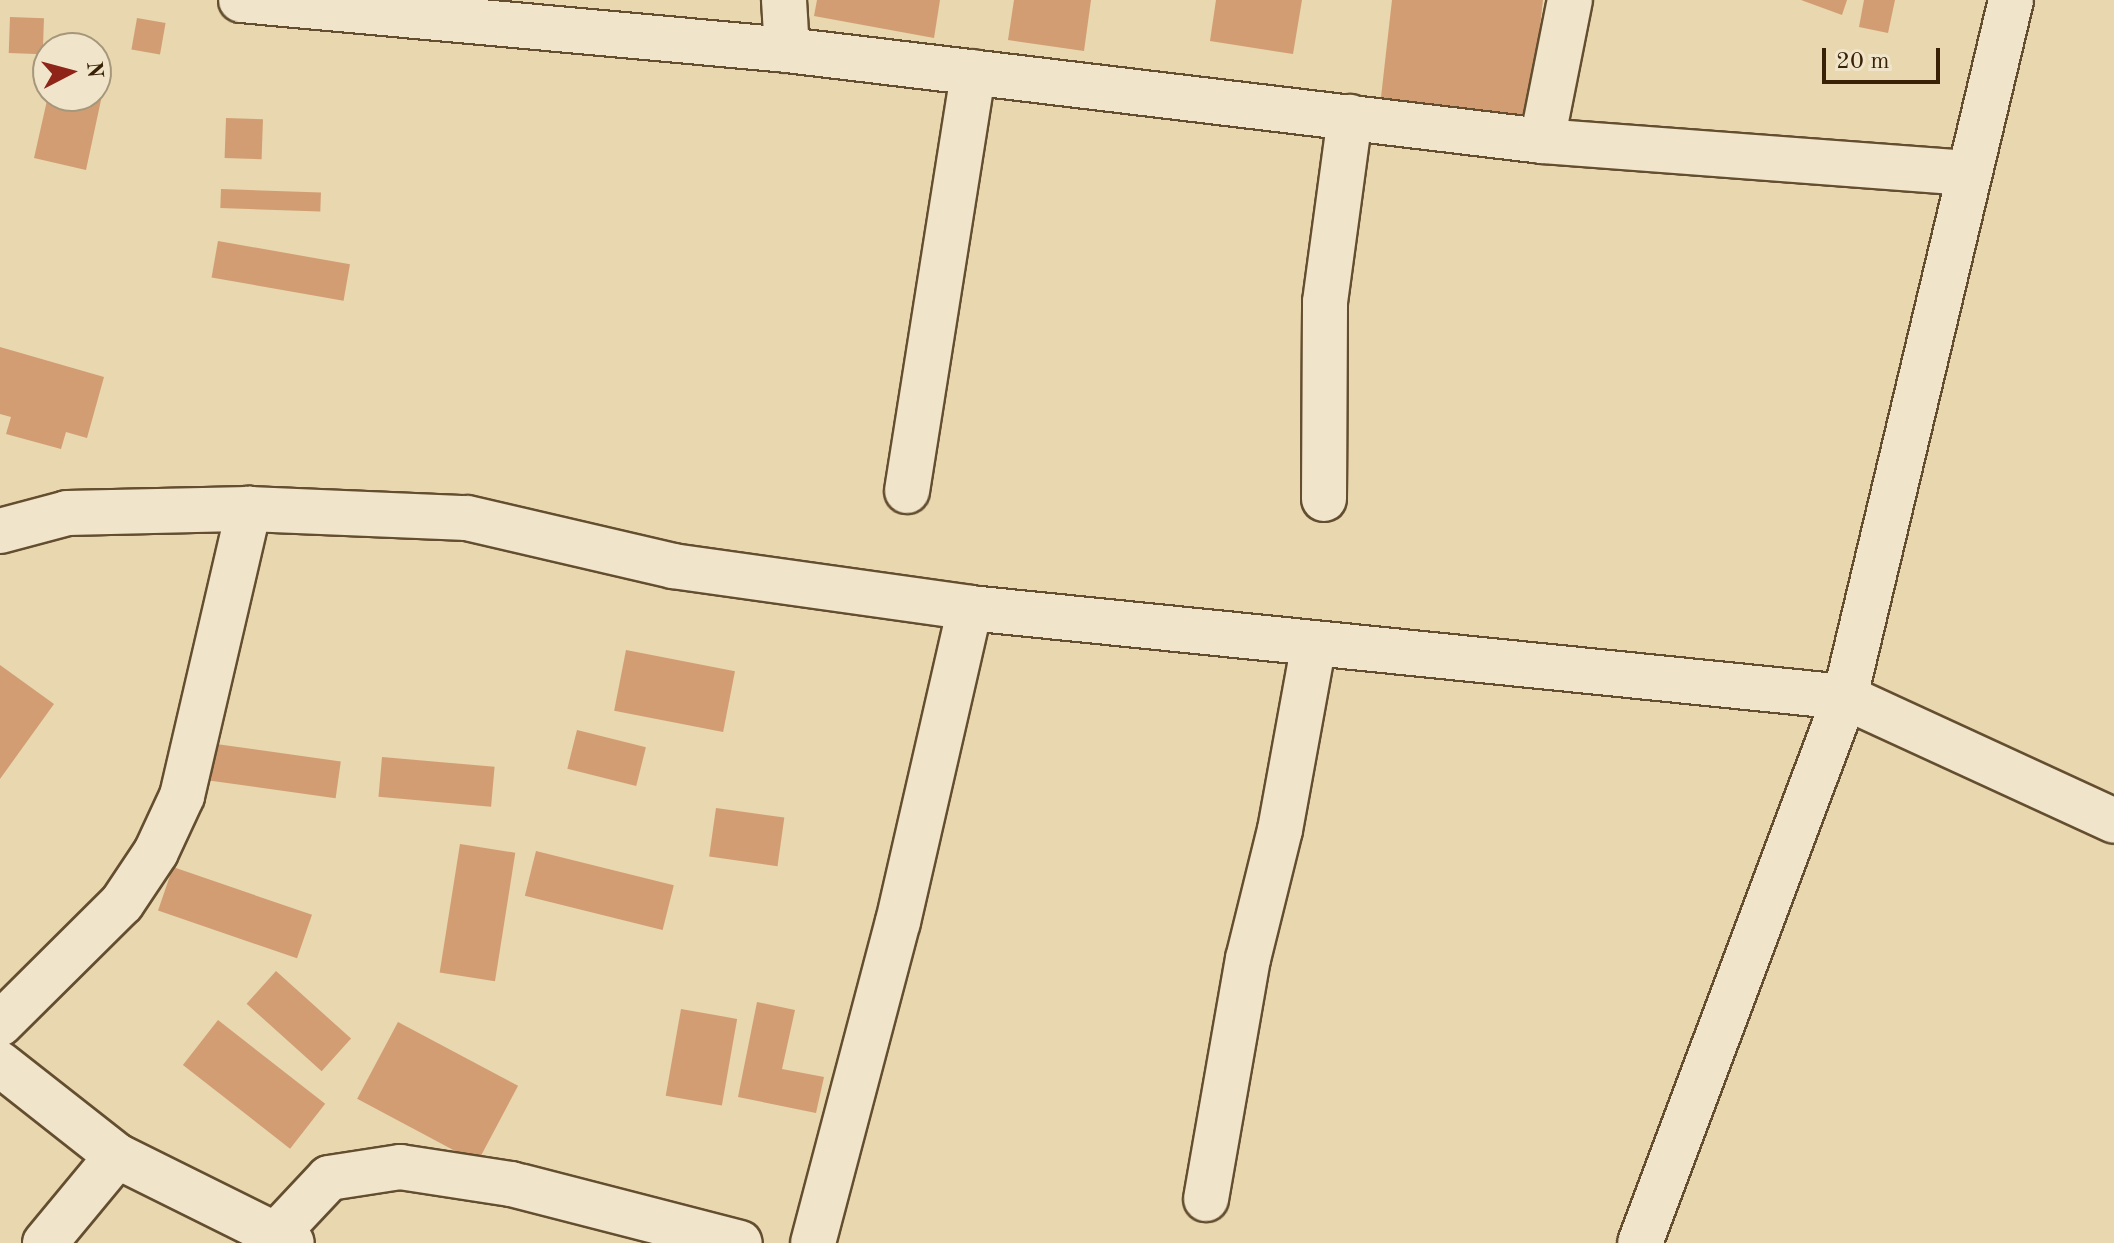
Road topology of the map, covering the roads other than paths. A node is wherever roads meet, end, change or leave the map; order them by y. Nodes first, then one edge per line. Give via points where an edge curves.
1 (241, 0) edge
2 (784, 0) edge
3 (1570, 0) edge
4 (2011, 0) edge
5 (787, 50) junction
6 (973, 72) junction
7 (1350, 117) junction
8 (1542, 141) junction
9 (1966, 173) junction
10 (907, 491) dead end
11 (1324, 499) dead end
12 (249, 509) junction
13 (0, 531) edge
14 (970, 608) junction
15 (1314, 643) junction
16 (1845, 697) junction
17 (2114, 821) edge
18 (0, 1024) edge
19 (0, 1064) edge
20 (117, 1156) junction
21 (1206, 1199) dead end
22 (278, 1240) edge
23 (45, 1243) edge
24 (740, 1243) edge
25 (813, 1243) edge
26 (1640, 1243) edge

1 - 5 street
2 - 5 street
3 - 8 street
4 - 9 street
5 - 6 street
6 - 7 street
6 - 10 street
7 - 8 street
7 - 11 street via 1325,302
8 - 9 street
9 - 16 street
12 - 13 street via 67,513
12 - 14 street via 467,518 673,566
12 - 18 street via 182,796 156,852 122,903
14 - 15 street
14 - 25 street via 898,922
15 - 16 street
15 - 21 street
16 - 17 street
16 - 26 street
19 - 20 street
20 - 22 street
20 - 23 street
22 - 24 street via 329,1178 400,1167 511,1184

